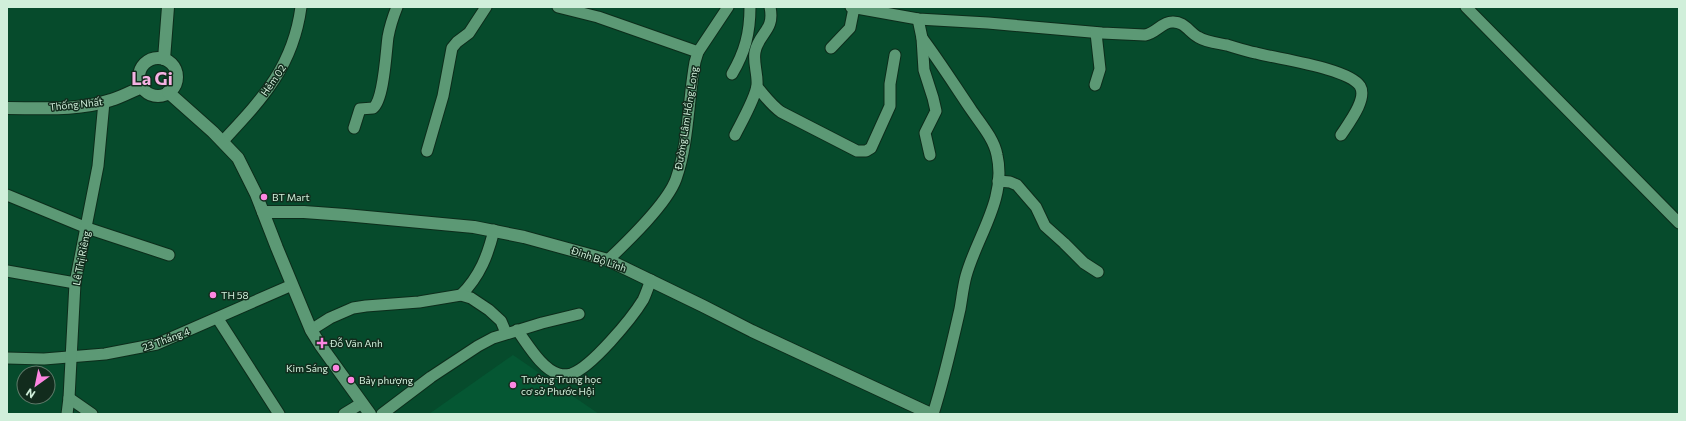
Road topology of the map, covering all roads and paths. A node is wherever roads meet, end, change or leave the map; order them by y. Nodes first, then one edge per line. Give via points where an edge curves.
1 (168, 7) edge
2 (301, 7) edge
3 (397, 7) edge
4 (486, 7) edge
5 (558, 7) edge
6 (728, 7) edge
7 (750, 7) edge
8 (770, 7) edge
9 (852, 7) edge
10 (1466, 7) edge
11 (918, 19) junction
12 (1096, 33) junction
13 (922, 38) junction
14 (831, 48) dead end
15 (698, 52) junction
16 (895, 55) dead end
17 (164, 59) junction
18 (732, 74) dead end
19 (1095, 85) dead end
20 (142, 86) junction
21 (757, 87) junction
22 (168, 92) junction
23 (104, 102) junction
24 (7, 108) edge
25 (354, 128) dead end
26 (735, 135) dead end
27 (1341, 135) dead end
28 (223, 141) junction
29 (427, 151) dead end
30 (930, 155) dead end
31 (998, 181) junction
32 (7, 196) edge
33 (263, 212) junction
34 (1679, 223) edge
35 (87, 228) junction
36 (494, 230) junction
37 (169, 255) dead end
38 (608, 260) junction
39 (7, 271) edge
40 (1098, 272) dead end
41 (651, 280) junction
42 (75, 283) junction
43 (292, 285) junction
44 (461, 295) junction
45 (578, 314) dead end
46 (218, 319) junction
47 (311, 330) junction
48 (517, 330) junction
49 (506, 333) junction
50 (70, 357) junction
51 (7, 358) edge
52 (69, 398) junction
53 (362, 403) junction
54 (67, 414) edge
55 (92, 414) edge
56 (279, 414) edge
57 (344, 414) edge
58 (370, 414) edge
59 (382, 414) edge
60 (932, 414) edge

1 - 17 street
2 - 28 street, Hẻm 02 via 292,48 280,72 272,85
3 - 25 street via 390,27 384,76 377,105 373,108 360,109
4 - 29 street via 469,33 452,48 443,96
5 - 15 street via 598,17
6 - 15 street, Đường Lâm Hồng Long
7 - 18 street via 749,34 741,60
8 - 21 street via 771,23 755,52
9 - 11 street
9 - 14 street via 850,28
10 - 34 street
11 - 12 street
11 - 13 street
12 - 19 street via 1100,69
12 - 27 street via 1145,35 1151,34 1164,24 1177,22 1203,40 1298,61 1349,78 1360,86 1362,92 1355,113
13 - 30 street via 922,63 936,110 925,133
13 - 31 street via 994,146
15 - 38 street, Đường Lâm Hồng Long via 676,180 657,207
16 - 21 street via 890,84 890,106 871,148 866,151 857,151 781,112 771,105
17 - 20 street via 149,59 141,67 138,78
17 - 22 street via 171,63 176,72 175,84
20 - 22 street via 152,95 163,95
20 - 23 street, Thống Nhất
21 - 26 street
22 - 28 street
23 - 24 street, Thống Nhất via 67,107
23 - 35 street, Lê Thị Riêng via 98,166
28 - 33 street via 244,168
31 - 40 street via 1010,182 1017,186 1036,206 1045,226 1084,263
31 - 60 street via 993,207 972,256 946,369
32 - 35 street
33 - 36 street, Đinh Bộ Lĩnh via 345,215
33 - 43 street
35 - 37 street
35 - 42 street, Lê Thị Riêng
36 - 38 street, Đinh Bộ Lĩnh
36 - 44 street via 482,267
38 - 41 street, Đinh Bộ Lĩnh
39 - 42 street
41 - 48 street via 642,301 625,324 586,365 570,374 557,374 540,361
41 - 60 street, Đinh Bộ Lĩnh via 752,331
42 - 50 street, Lê Thị Riêng
43 - 46 street, 23 Tháng 4
43 - 47 street
44 - 47 street via 353,308
44 - 49 street via 471,298 489,310 501,321
45 - 48 street
46 - 50 street, 23 Tháng 4 via 157,344 126,352
46 - 56 street
47 - 53 street
48 - 49 street
49 - 59 street via 478,346
50 - 51 street, 23 Tháng 4
50 - 52 street, Lê Thị Riêng
52 - 54 street, Lê Thị Riêng
52 - 55 street
53 - 57 street
53 - 58 street

